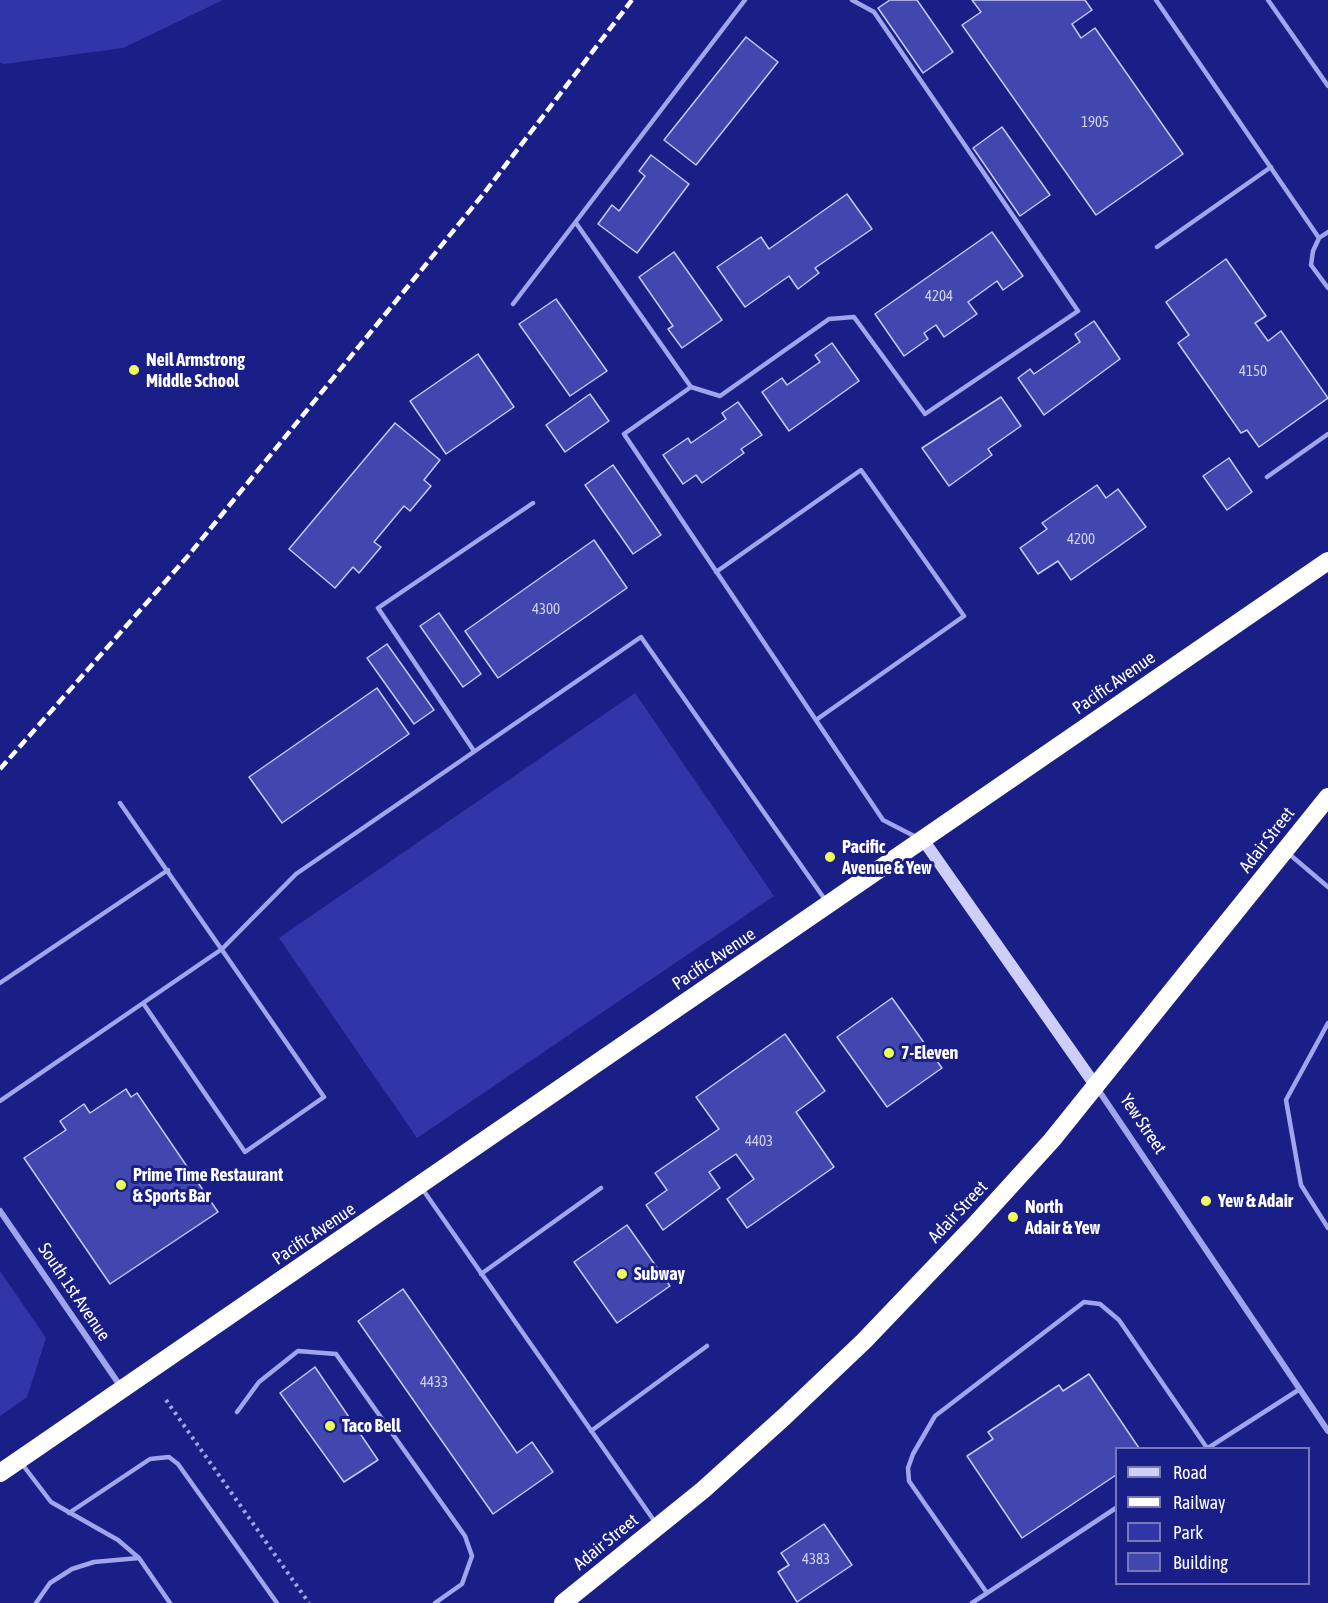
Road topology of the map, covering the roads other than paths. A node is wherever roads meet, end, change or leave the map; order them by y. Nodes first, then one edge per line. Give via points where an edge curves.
1 (745, 0) edge
2 (852, 0) edge
3 (1156, 0) edge
4 (1268, 0) edge
5 (1328, 86) edge
6 (1271, 167) junction
7 (576, 223) junction
8 (1328, 232) edge
9 (1319, 238) junction
10 (1157, 247) dead end
11 (1328, 288) edge
12 (513, 304) dead end
13 (691, 387) junction
14 (1328, 434) edge
15 (1267, 477) dead end
16 (533, 503) dead end
17 (1328, 561) edge
18 (716, 572) junction
19 (816, 720) junction
20 (474, 751) junction
21 (1328, 797) edge
22 (120, 803) dead end
23 (924, 841) junction
24 (1286, 851) junction
25 (168, 870) junction
26 (1328, 887) edge
27 (829, 906) junction
28 (222, 949) junction
29 (0, 983) edge
30 (143, 1003) junction
31 (1328, 1023) edge
32 (1095, 1085) junction
33 (0, 1101) edge
34 (421, 1186) junction
35 (601, 1188) dead end
36 (0, 1211) edge
37 (1328, 1228) edge
38 (481, 1274) junction
39 (707, 1346) dead end
40 (1300, 1389) junction
41 (123, 1390) junction
42 (237, 1412) dead end
43 (591, 1431) junction
44 (1328, 1431) edge
45 (1207, 1447) edge
46 (1211, 1447) edge
47 (20, 1460) junction
48 (0, 1473) edge
49 (1115, 1509) edge
50 (69, 1513) junction
51 (659, 1527) junction
52 (139, 1558) junction
53 (987, 1593) junction
54 (36, 1603) edge
55 (170, 1603) edge
56 (277, 1603) edge
57 (435, 1603) edge
58 (563, 1603) edge
59 (972, 1603) edge

1 - 7 lane
2 - 13 lane via 874,12 1078,311 925,414 854,316 829,319 720,396
3 - 6 lane
4 - 5 lane
6 - 9 lane
6 - 10 lane
7 - 12 lane
7 - 13 lane
8 - 9 lane
9 - 11 lane via 1312,251 1311,265
13 - 18 lane via 624,434
14 - 15 lane
16 - 20 lane via 378,608
17 - 23 highway, Pacific Avenue
18 - 19 lane
18 - 19 lane via 861,470 964,616
19 - 23 lane via 883,820
20 - 27 lane via 641,637
20 - 28 lane via 296,874
21 - 24 highway, Adair Street
22 - 25 lane
23 - 27 highway, Pacific Avenue
23 - 32 street, Yew Street
24 - 26 lane
24 - 32 highway, Adair Street
25 - 28 lane
25 - 29 lane
27 - 34 highway, Pacific Avenue
28 - 30 lane
28 - 30 lane via 324,1097 289,1122 245,1152
30 - 33 lane
31 - 37 lane via 1286,1100 1301,1185
32 - 40 street, Yew Street
32 - 51 highway, Adair Street via 986,1214 864,1341
34 - 38 lane
34 - 41 highway, Pacific Avenue
35 - 38 lane
36 - 41 street, South 1st Avenue
38 - 43 lane
39 - 43 lane
40 - 44 street, Yew Street
40 - 46 lane
41 - 47 highway, Pacific Avenue
42 - 57 lane via 259,1382 298,1351 336,1354 465,1536 472,1556 462,1584
43 - 51 lane
45 - 53 lane via 1119,1320 1100,1304 1084,1302 935,1416 908,1468 909,1481
47 - 48 highway, Pacific Avenue
47 - 50 lane via 51,1502
49 - 53 lane
50 - 52 lane via 118,1540
50 - 56 lane via 150,1459 169,1457 178,1464
51 - 58 highway, Adair Street
52 - 54 lane via 94,1562 72,1569 50,1584
52 - 55 lane
53 - 59 lane

